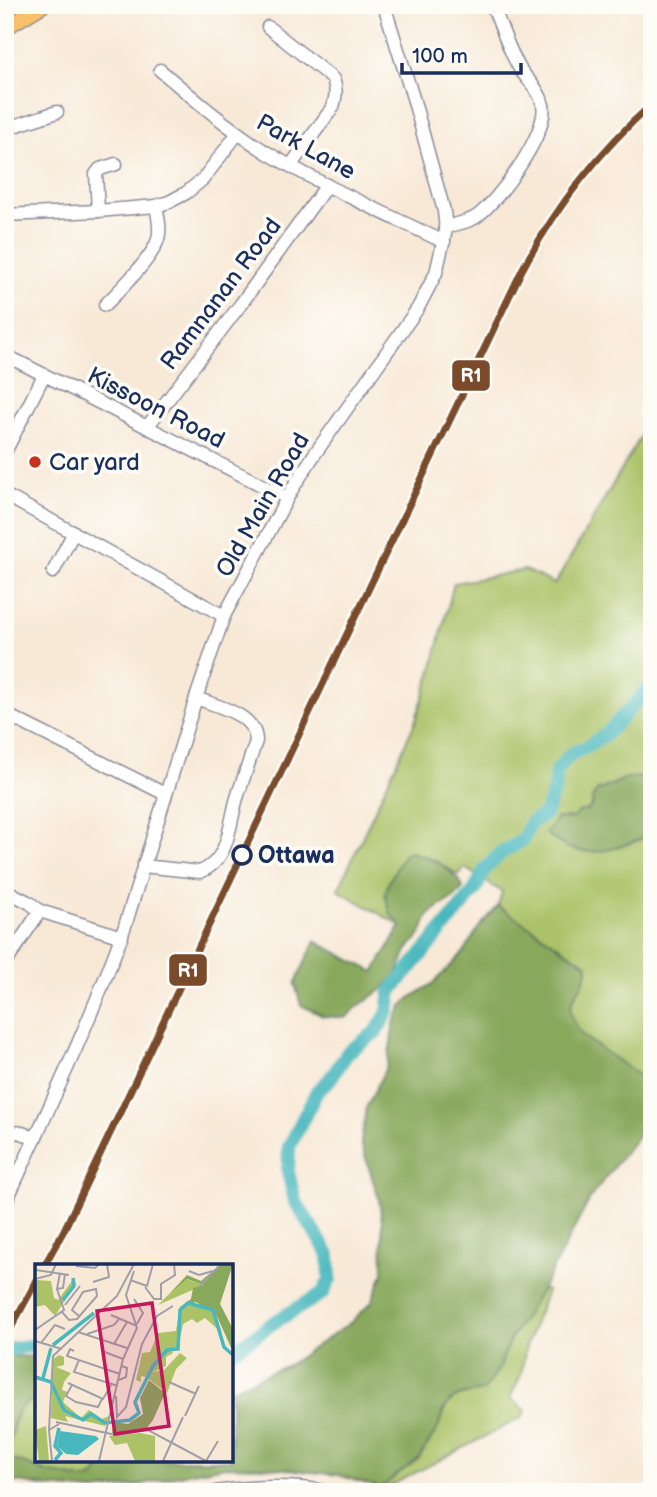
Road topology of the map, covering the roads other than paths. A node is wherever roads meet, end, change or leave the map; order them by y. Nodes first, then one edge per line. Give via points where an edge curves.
1 (43, 5) edge
2 (384, 5) edge
3 (492, 5) edge
4 (268, 27) dead end
5 (5, 28) edge
6 (160, 70) dead end
7 (57, 112) dead end
8 (5, 129) edge
9 (238, 133) junction
10 (116, 164) dead end
11 (291, 165) junction
12 (327, 185) junction
13 (156, 206) junction
14 (97, 211) junction
15 (5, 215) edge
16 (445, 227) junction
17 (444, 242) junction
18 (105, 305) dead end
19 (5, 355) edge
20 (44, 375) junction
21 (146, 427) junction
22 (5, 452) edge
23 (5, 495) edge
24 (287, 498) junction
25 (74, 532) junction
26 (53, 572) dead end
27 (224, 616) junction
28 (196, 698) junction
29 (5, 714) edge
30 (165, 793) junction
31 (143, 866) junction
32 (5, 890) edge
33 (40, 911) junction
34 (116, 935) junction
35 (5, 964) edge
36 (5, 1138) edge
37 (35, 1139) junction
38 (5, 1204) edge
39 (216, 1492) edge
40 (330, 1492) edge

1 - 5 main road
2 - 16 street, Old Main Road
3 - 16 street via 521,69 539,95 542,117 524,160 492,204 468,222
4 - 11 street via 333,79 336,88 333,107
6 - 9 street, Park Lane
7 - 8 street
9 - 11 street, Park Lane
9 - 13 street via 203,179
10 - 14 street via 96,174
11 - 12 street, Park Lane
12 - 17 street, Park Lane
12 - 21 street, Ramnanan Road
13 - 14 street
13 - 18 street via 159,235 155,248
14 - 15 street
16 - 17 street, Old Main Road
17 - 24 street, Old Main Road via 436,273 418,308
19 - 20 street, Kissoon Road
20 - 21 street, Kissoon Road
20 - 22 street
21 - 24 street, Kissoon Road
23 - 25 street
24 - 27 street, Old Main Road
25 - 26 street
25 - 27 street
27 - 28 street, Old Main Road
28 - 30 street, Old Main Road
28 - 31 street via 244,718 255,732 230,834 219,856 200,872
29 - 30 street
30 - 31 street, Old Main Road
31 - 34 street, Old Main Road
32 - 33 street
33 - 34 street
33 - 35 street
34 - 37 street, Old Main Road via 116,950 101,991
36 - 37 street via 22,1132
37 - 38 street, Old Main Road
39 - 40 street via 276,1487

